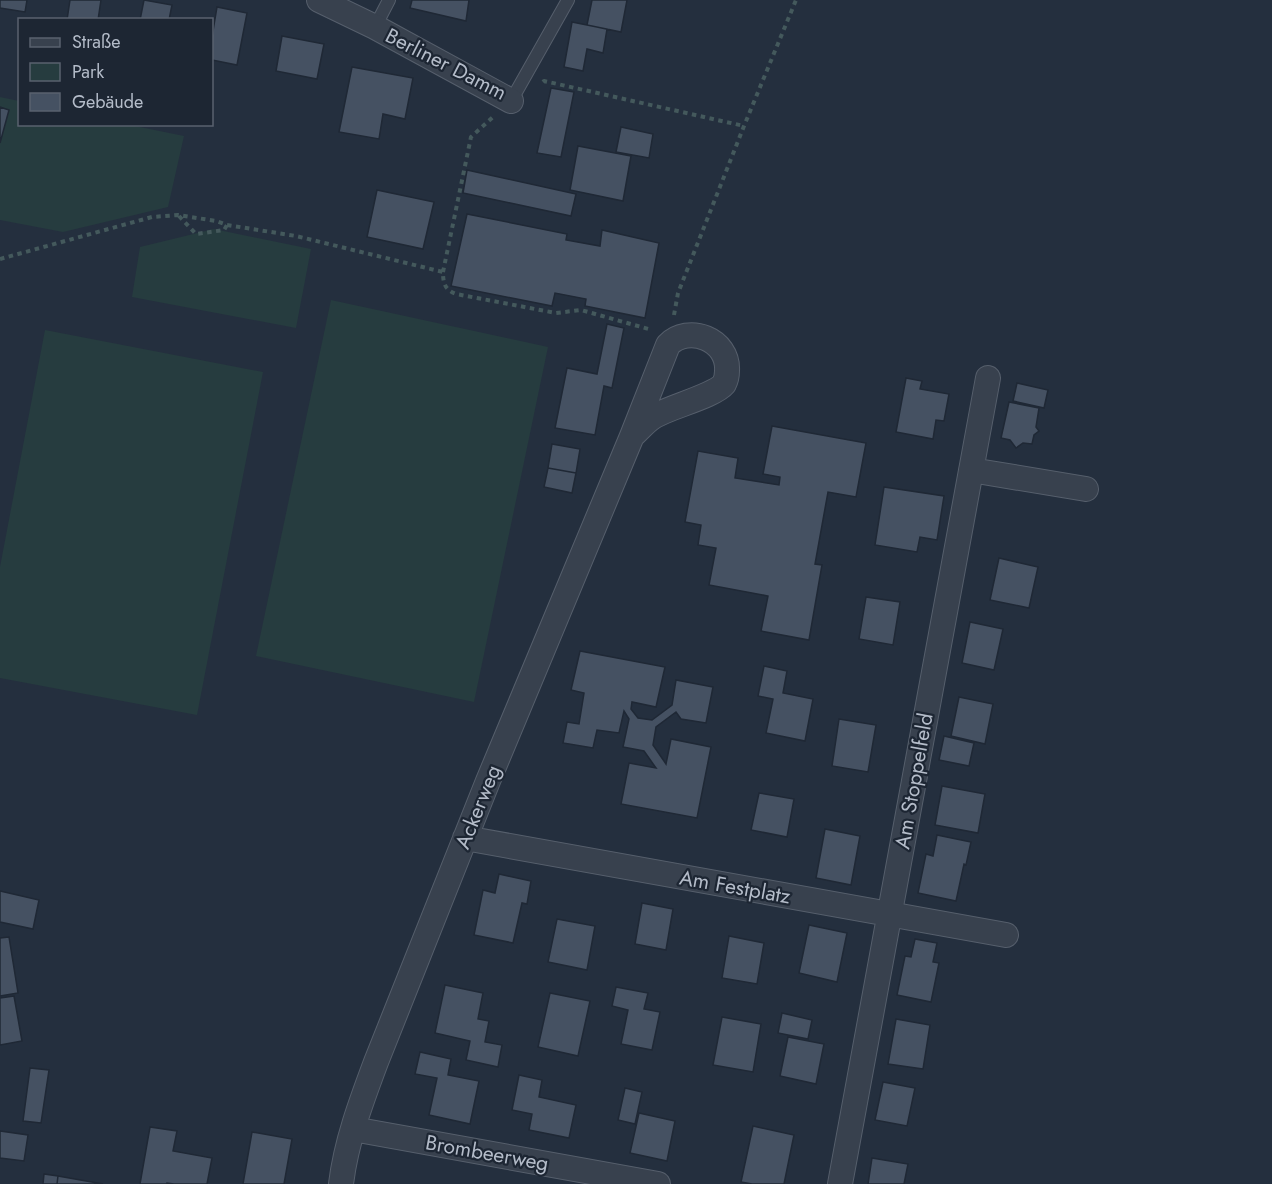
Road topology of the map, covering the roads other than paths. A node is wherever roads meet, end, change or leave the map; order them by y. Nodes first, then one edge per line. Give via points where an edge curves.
1 (319, 0) edge
2 (389, 0) edge
3 (568, 0) edge
4 (375, 27) junction
5 (511, 101) joint
6 (988, 378) dead end
7 (632, 436) junction
8 (971, 470) junction
9 (1086, 489) dead end
10 (465, 838) junction
11 (890, 915) junction
12 (1006, 935) dead end
13 (353, 1129) junction
14 (341, 1184) edge
15 (657, 1184) edge
16 (840, 1184) edge

1 - 4 street, Berliner Damm
2 - 4 lane, Berliner Damm
3 - 5 lane, Berliner Damm
4 - 5 street, Berliner Damm
6 - 8 street, Am Stoppelfeld
7 - 7 street, Ackerweg via 652,417 724,383 728,364 724,353 711,340 690,336 668,345
7 - 10 street, Ackerweg
8 - 9 street
8 - 11 street, Am Stoppelfeld
10 - 11 street, Am Festplatz
10 - 13 street, Ackerweg
11 - 12 street, Am Festplatz
11 - 16 street, Am Stoppelfeld
13 - 14 street, Ackerweg
13 - 15 street, Brombeerweg

